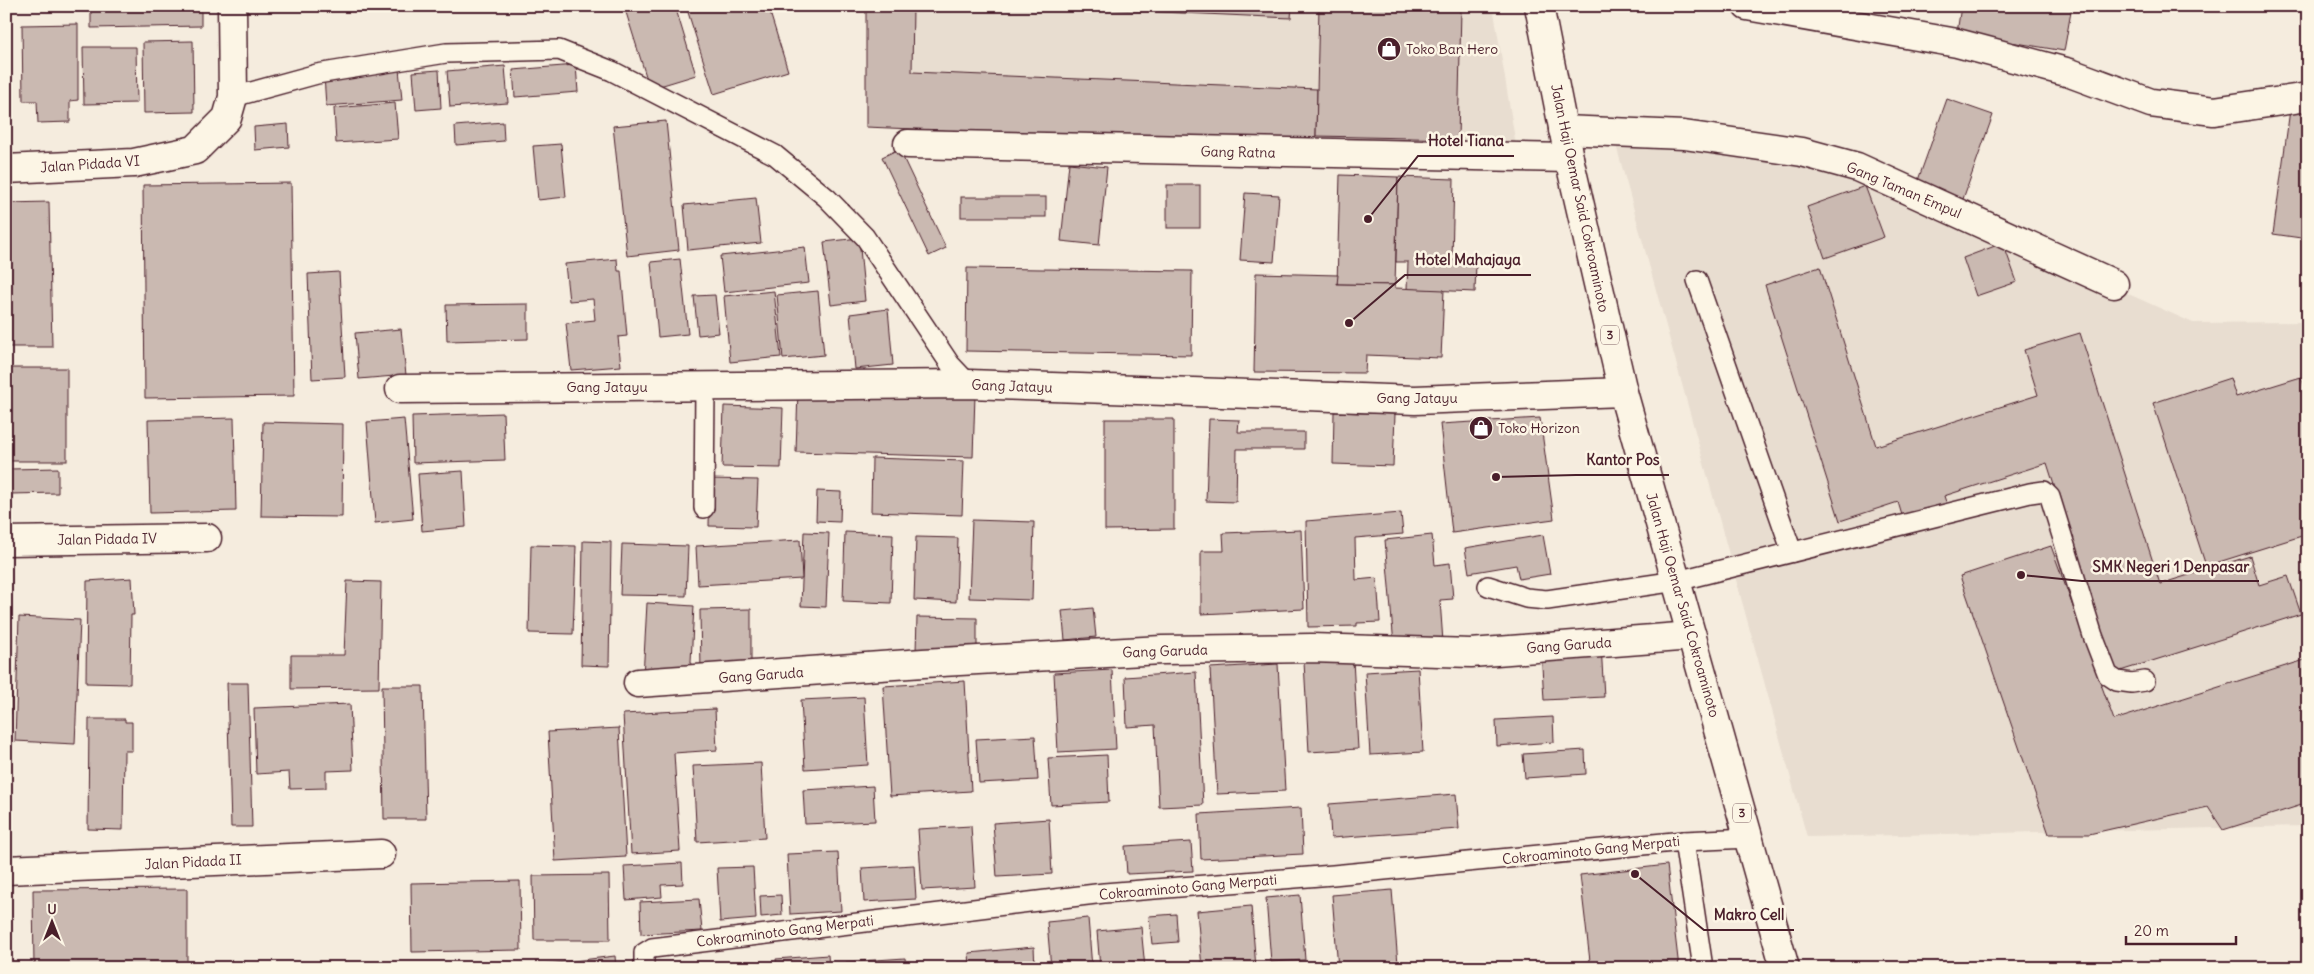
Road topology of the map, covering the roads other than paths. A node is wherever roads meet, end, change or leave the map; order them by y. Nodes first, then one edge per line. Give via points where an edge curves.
1 (232, 6) edge
2 (1539, 6) edge
3 (1748, 6) edge
4 (234, 97) junction
5 (2308, 97) edge
6 (1563, 130) junction
7 (908, 144) dead end
8 (1569, 158) junction
9 (6, 169) edge
10 (1697, 280) dead end
11 (2114, 284) dead end
12 (969, 384) junction
13 (705, 386) junction
14 (400, 389) dead end
15 (1623, 392) junction
16 (704, 508) dead end
17 (207, 538) dead end
18 (6, 541) edge
19 (1792, 552) junction
20 (1677, 581) junction
21 (1488, 586) dead end
22 (1692, 636) junction
23 (2145, 681) dead end
24 (638, 683) dead end
25 (1749, 838) junction
26 (1684, 841) junction
27 (381, 854) dead end
28 (6, 870) edge
29 (644, 968) edge
30 (1702, 968) edge
31 (1785, 968) edge

1 - 4 main road, Jalan Pidada VI
2 - 6 main road, Jalan Haji Oemar Said Cokroaminoto / 3
3 - 5 main road via 1957,43 2070,73 2151,103 2214,111
4 - 9 main road, Jalan Pidada VI via 227,118 194,150 134,163
4 - 12 lane via 317,74 446,53 559,50 603,68 775,155 827,198 865,237 950,364
6 - 8 main road, Jalan Haji Oemar Said Cokroaminoto / 3
6 - 11 main road, Gang Taman Empul via 1684,134 1802,152 1857,167
7 - 8 main road, Gang Ratna
8 - 15 main road, Jalan Haji Oemar Said Cokroaminoto / 3
10 - 19 lane
12 - 13 main road, Gang Jatayu
12 - 15 main road, Gang Jatayu via 1416,400
13 - 14 main road, Gang Jatayu
13 - 16 lane
15 - 20 main road, Jalan Haji Oemar Said Cokroaminoto / 3
17 - 18 main road, Jalan Pidada IV
19 - 20 lane
19 - 23 lane via 2044,491 2050,498 2108,675 2116,681
20 - 21 lane via 1547,600 1526,598
20 - 22 main road, Jalan Haji Oemar Said Cokroaminoto / 3
22 - 24 main road, Gang Garuda via 1471,653 1311,648 1162,650
22 - 25 main road, Jalan Haji Oemar Said Cokroaminoto / 3
25 - 26 lane, Cokroaminoto Gang Merpati
25 - 31 main road, Jalan Haji Oemar Said Cokroaminoto / 3
26 - 29 lane, Cokroaminoto Gang Merpati via 1333,875 1104,893 925,914 652,948 644,953
26 - 30 lane
27 - 28 main road, Jalan Pidada II

